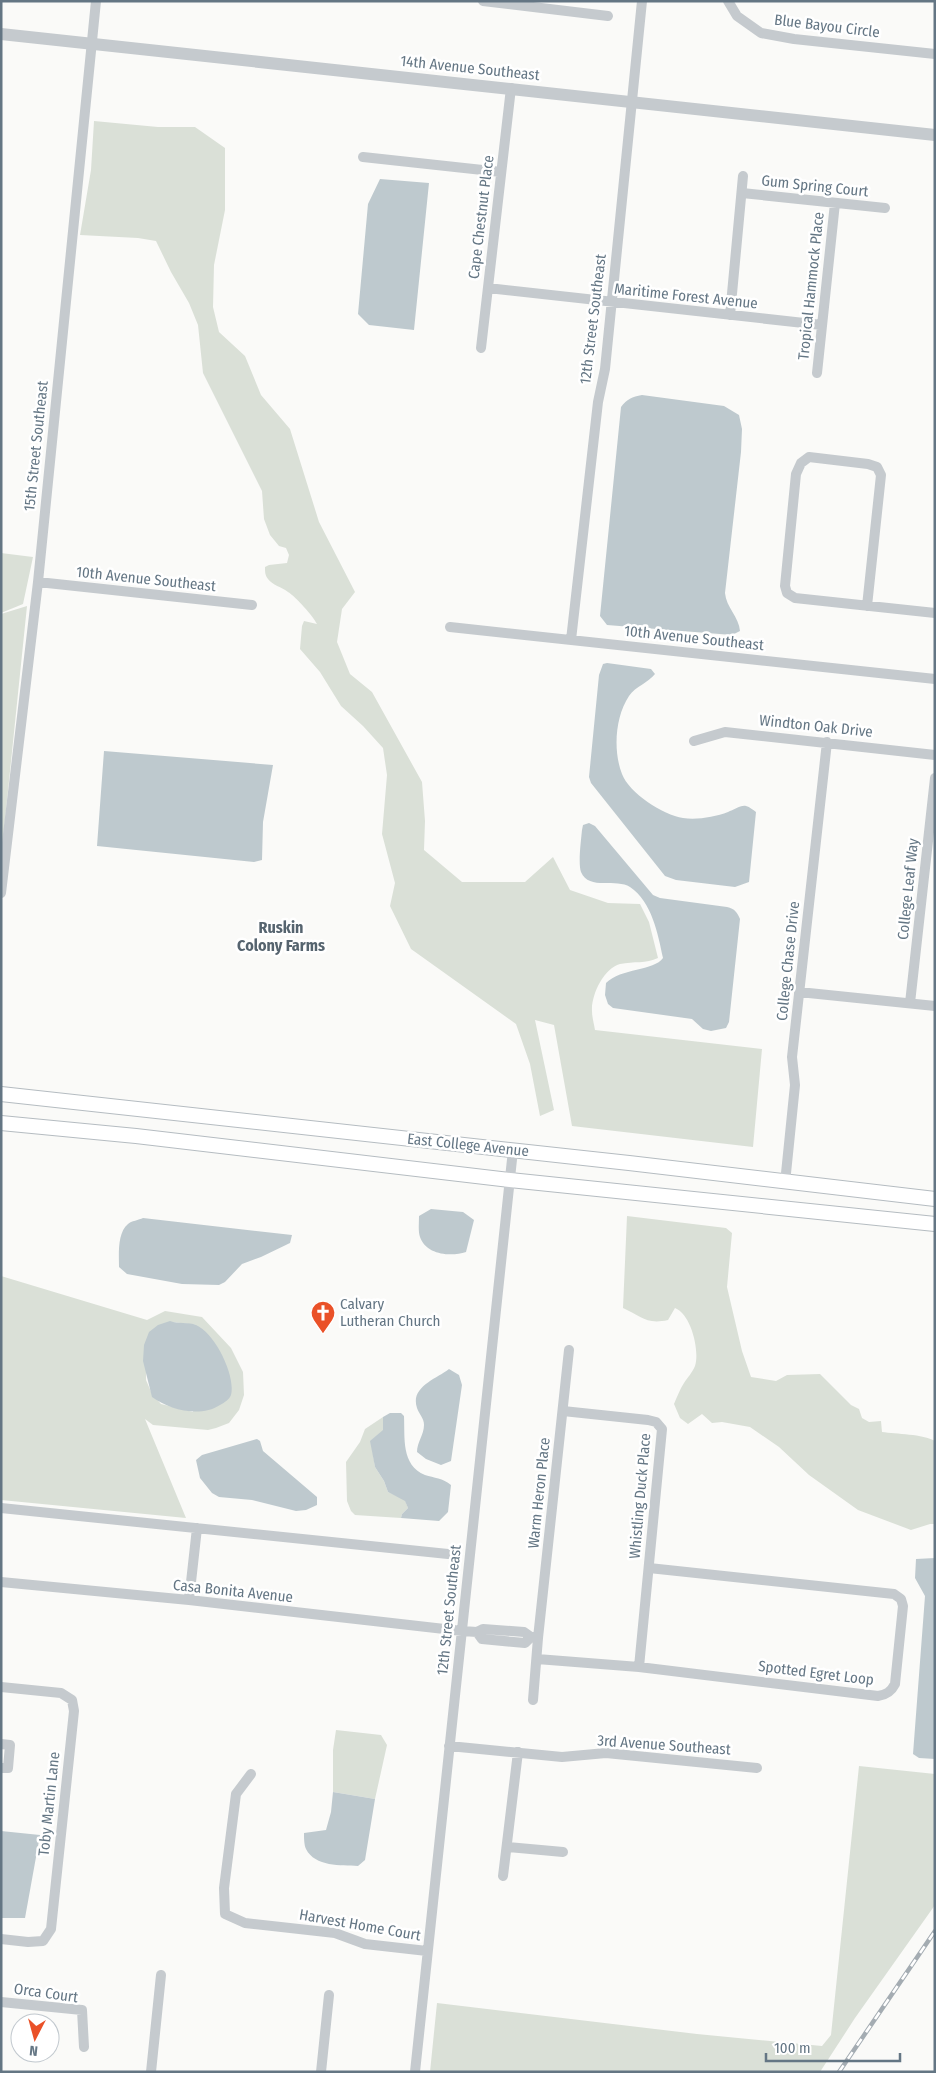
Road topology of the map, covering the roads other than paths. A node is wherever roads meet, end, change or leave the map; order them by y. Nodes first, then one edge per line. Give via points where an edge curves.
1 (96, 1) edge
2 (483, 1) edge
3 (642, 1) edge
4 (728, 1) edge
5 (558, 6) edge
6 (608, 16) dead end
7 (1, 34) edge
8 (92, 44) junction
9 (935, 54) edge
10 (511, 88) junction
11 (630, 102) junction
12 (935, 135) edge
13 (363, 157) dead end
14 (501, 172) junction
15 (744, 176) dead end
16 (742, 193) junction
17 (835, 203) junction
18 (885, 208) dead end
19 (488, 288) junction
20 (611, 303) junction
21 (730, 315) junction
22 (822, 325) junction
23 (481, 348) dead end
24 (817, 373) dead end
25 (38, 582) junction
26 (252, 606) dead end
27 (867, 606) junction
28 (935, 613) edge
29 (450, 627) dead end
30 (571, 640) junction
31 (935, 679) edge
32 (694, 741) dead end
33 (826, 742) junction
34 (935, 755) edge
35 (935, 778) edge
36 (1, 893) edge
37 (800, 992) junction
38 (910, 1003) junction
39 (935, 1006) edge
40 (1, 1094) edge
41 (1, 1123) edge
42 (513, 1150) junction
43 (510, 1180) junction
44 (785, 1182) junction
45 (935, 1199) edge
46 (935, 1224) edge
47 (569, 1350) dead end
48 (563, 1411) junction
49 (1, 1508) edge
50 (197, 1528) junction
51 (448, 1554) dead end
52 (649, 1568) junction
53 (1, 1582) edge
54 (189, 1600) junction
55 (462, 1631) junction
56 (535, 1638) junction
57 (537, 1659) junction
58 (639, 1666) junction
59 (1, 1687) edge
60 (533, 1700) dead end
61 (1, 1744) edge
62 (449, 1746) junction
63 (518, 1752) junction
64 (4, 1768) edge
65 (757, 1768) dead end
66 (251, 1774) dead end
67 (508, 1847) junction
68 (563, 1852) dead end
69 (503, 1876) dead end
70 (1, 1939) edge
71 (427, 1952) junction
72 (161, 1975) dead end
73 (329, 1995) dead end
74 (1, 2002) edge
75 (84, 2047) dead end
76 (151, 2072) edge
77 (321, 2072) edge
78 (415, 2072) edge

1 - 8 street, 15th Street Southeast
2 - 5 street
3 - 11 street, 12th Street Southeast
4 - 9 street, Blue Bayou Circle via 737,16 761,33
5 - 6 street
7 - 8 street, 14th Avenue Southeast
8 - 10 street, 14th Avenue Southeast
8 - 25 street, 15th Street Southeast
10 - 11 street, 14th Avenue Southeast
10 - 14 street, Cape Chestnut Place
11 - 12 street, 14th Avenue Southeast
11 - 20 street, 12th Street Southeast
13 - 14 street
14 - 19 street, Cape Chestnut Place
15 - 16 street
16 - 17 street, Gum Spring Court
16 - 21 street
17 - 18 street, Gum Spring Court
17 - 22 street, Tropical Hammock Place
19 - 20 street, Maritime Forest Avenue
19 - 23 street, Cape Chestnut Place
20 - 21 street, Maritime Forest Avenue
20 - 30 street, 12th Street Southeast
21 - 22 street, Maritime Forest Avenue
22 - 24 street, Tropical Hammock Place
25 - 26 street, 10th Avenue Southeast
25 - 36 street, 15th Street Southeast
27 - 27 street via 795,598 787,593 785,586 796,474 809,457 868,464 877,467 881,475
27 - 28 street
29 - 30 street, 10th Avenue Southeast
30 - 31 street, 10th Avenue Southeast
32 - 33 street, Windton Oak Drive via 725,732
33 - 34 street, Windton Oak Drive
33 - 37 street, College Chase Drive
35 - 38 street, College Leaf Way
37 - 38 street
37 - 44 street, College Chase Drive via 792,1057 795,1085
38 - 39 street
40 - 42 main road, East College Avenue
41 - 43 main road, East College Avenue
42 - 43 street, 12th Street Southeast
42 - 44 main road, East College Avenue
43 - 46 main road, East College Avenue
43 - 55 street, 12th Street Southeast
44 - 45 main road, East College Avenue
47 - 48 street, Warm Heron Place
48 - 52 street, Whistling Duck Place via 648,1420 656,1422 662,1429
48 - 56 street, Warm Heron Place
49 - 50 street
50 - 51 street
50 - 54 street
52 - 58 street, Whistling Duck Place
52 - 58 street, Spotted Egret Loop via 894,1594 901,1599 903,1606 896,1684 885,1695 878,1696
53 - 54 street, Casa Bonita Avenue
54 - 55 street, Casa Bonita Avenue
55 - 56 street, Casa Bonita Avenue via 477,1632 482,1639 525,1643
55 - 62 street, 12th Street Southeast
56 - 57 street, Warm Heron Place
57 - 58 street, Spotted Egret Loop
57 - 60 street, Warm Heron Place
59 - 70 street, Toby Martin Lane via 61,1693 72,1700 74,1711 51,1929 43,1941
61 - 64 street via 10,1745
62 - 63 street, 3rd Avenue Southeast
62 - 71 street, 12th Street Southeast
63 - 65 street, 3rd Avenue Southeast via 562,1757 606,1753
63 - 67 street
66 - 71 street, Harvest Home Court via 236,1794 224,1888 225,1914 245,1923 335,1933 365,1944
67 - 68 street
67 - 69 street
71 - 78 street, 12th Street Southeast
72 - 76 street
73 - 77 street
74 - 75 street, Orca Court via 82,2010

